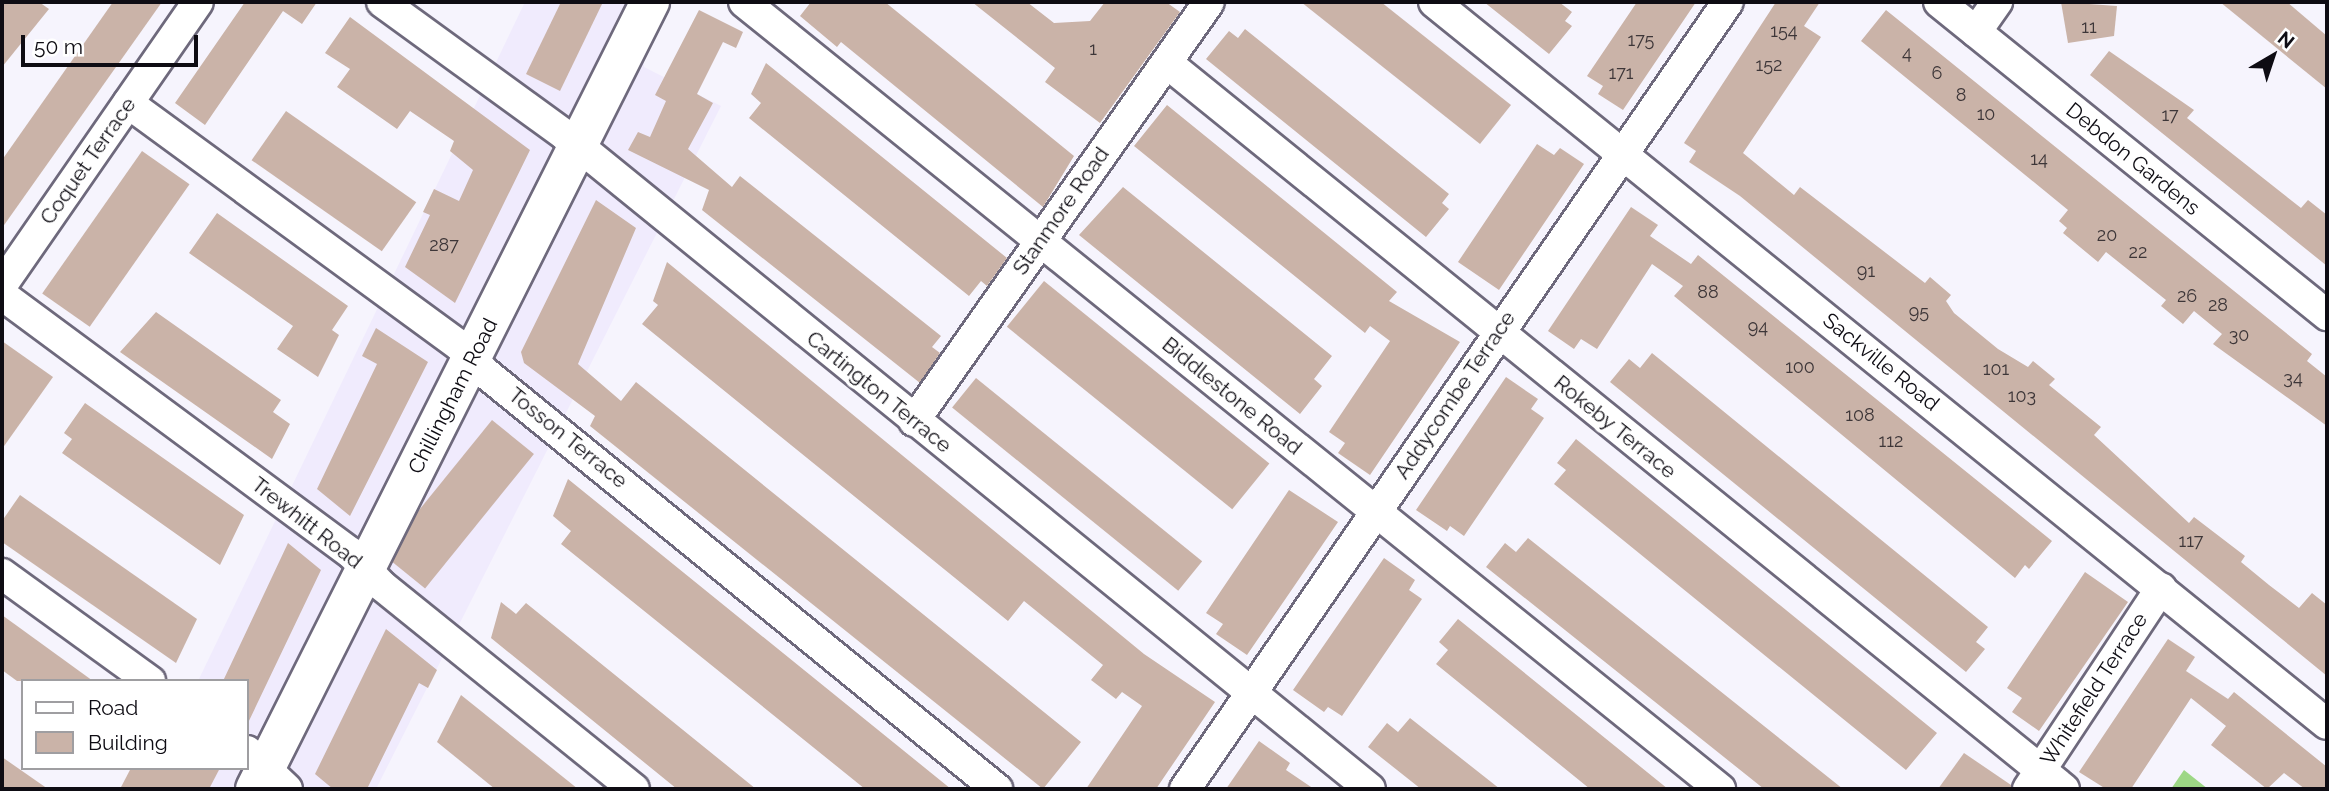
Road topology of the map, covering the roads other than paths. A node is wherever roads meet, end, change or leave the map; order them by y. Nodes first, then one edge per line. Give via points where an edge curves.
1 (198, 2) edge
2 (382, 2) edge
3 (650, 2) edge
4 (744, 2) edge
5 (1209, 2) edge
6 (1434, 2) edge
7 (1728, 2) edge
8 (1939, 2) edge
9 (1997, 2) edge
10 (1976, 32) junction
11 (1167, 63) junction
12 (128, 103) junction
13 (579, 146) junction
14 (1620, 151) junction
15 (1040, 242) junction
16 (2, 285) edge
17 (2, 295) edge
18 (2327, 315) edge
19 (1498, 332) junction
20 (472, 358) junction
21 (914, 421) junction
22 (1375, 511) junction
23 (367, 569) junction
24 (2, 573) edge
25 (2161, 588) junction
26 (147, 679) edge
27 (1251, 693) junction
28 (2327, 724) edge
29 (263, 774) edge
30 (2034, 780) edge
31 (634, 789) edge
32 (997, 789) edge
33 (1185, 789) edge
34 (1370, 789) edge
35 (1720, 789) edge
36 (2064, 789) edge

1 - 12 street, Coquet Terrace
2 - 13 street, Cartington Terrace
3 - 13 main road, Chillingham Road
4 - 15 street, Biddlestone Road
5 - 11 street, Stanmore Road
6 - 14 street, Sackville Road
7 - 14 street, Addycombe Terrace
8 - 10 street, Debdon Gardens
9 - 10 street
10 - 18 street, Debdon Gardens
11 - 15 street, Stanmore Road
11 - 19 street, Rokeby Terrace
12 - 16 street, Coquet Terrace
12 - 20 street, Tosson Terrace
13 - 20 main road, Chillingham Road
13 - 21 street, Cartington Terrace
14 - 19 street, Addycombe Terrace
14 - 25 street, Sackville Road
15 - 21 street, Stanmore Road
15 - 22 street, Biddlestone Road
17 - 23 street, Trewhitt Road
19 - 22 street, Addycombe Terrace
19 - 30 street, Rokeby Terrace
20 - 23 main road, Chillingham Road
20 - 32 street, Tosson Terrace
21 - 27 street, Cartington Terrace
22 - 27 street, Addycombe Terrace
22 - 35 street, Biddlestone Road
23 - 29 main road, Chillingham Road
23 - 31 street, Trewhitt Road
24 - 26 street
25 - 28 street, Sackville Road
25 - 30 street, Whitefield Terrace
27 - 33 street, Addycombe Terrace
27 - 34 street, Cartington Terrace
30 - 36 street, Rokeby Terrace

